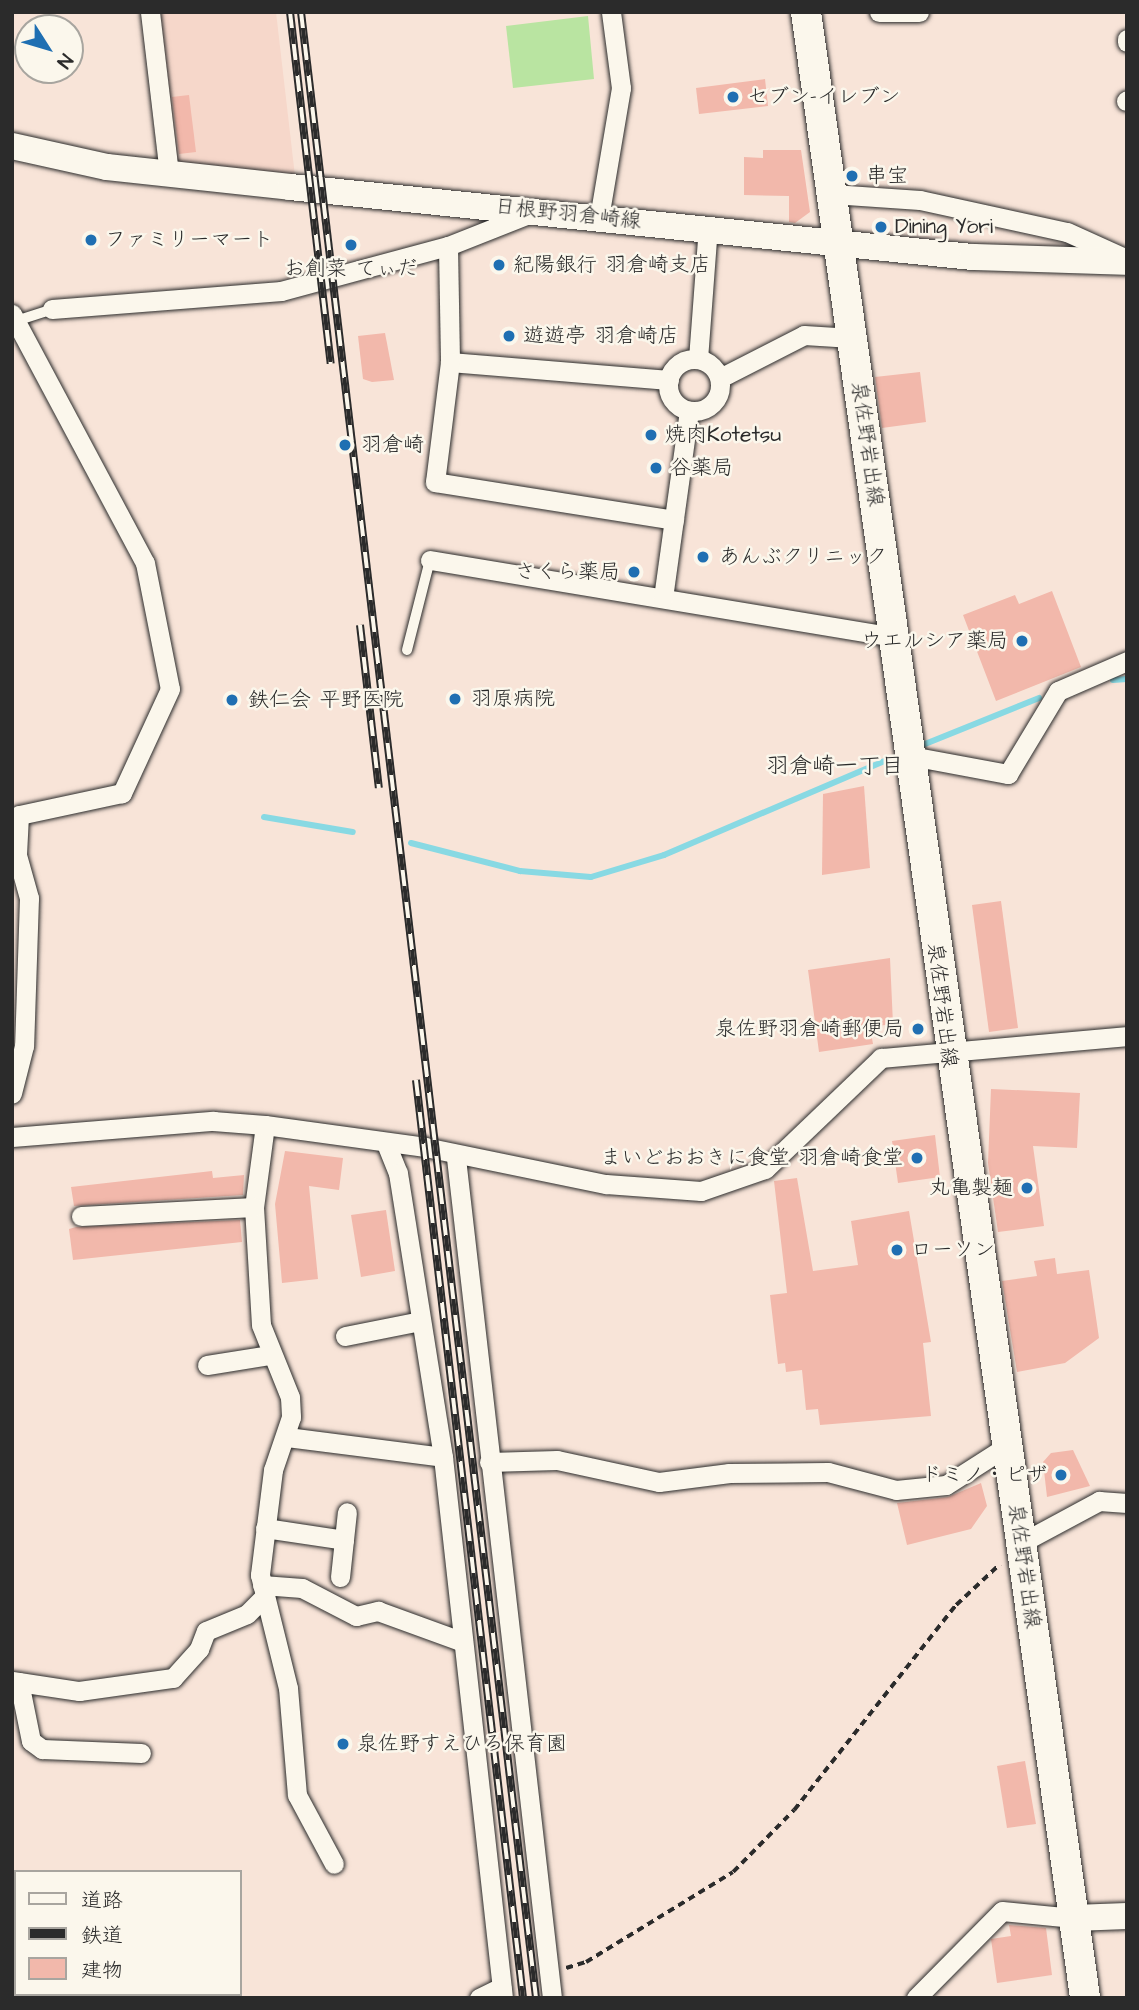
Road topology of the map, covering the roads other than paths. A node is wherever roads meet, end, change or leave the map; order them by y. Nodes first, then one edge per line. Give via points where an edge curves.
1 (150, 12) edge
2 (611, 12) edge
3 (806, 12) edge
4 (879, 12) edge
5 (919, 12) edge
6 (12, 146) edge
7 (169, 174) junction
8 (832, 194) junction
9 (536, 211) junction
10 (599, 218) junction
11 (708, 227) junction
12 (838, 242) junction
13 (448, 246) junction
14 (1127, 261) edge
15 (52, 309) joint
16 (14, 320) edge
17 (852, 338) junction
18 (698, 359) junction
19 (450, 362) junction
20 (720, 378) junction
21 (669, 380) junction
22 (689, 411) junction
23 (674, 520) junction
24 (430, 560) joint
25 (663, 598) junction
26 (894, 637) junction
27 (407, 650) dead end
28 (1127, 662) edge
29 (911, 756) junction
30 (15, 855) edge
31 (1127, 1036) edge
32 (947, 1050) junction
33 (12, 1093) edge
34 (265, 1125) junction
35 (12, 1137) edge
36 (387, 1146) junction
37 (456, 1158) junction
38 (254, 1207) junction
39 (81, 1216) dead end
40 (421, 1321) junction
41 (345, 1336) dead end
42 (270, 1355) junction
43 (207, 1366) dead end
44 (287, 1437) junction
45 (1007, 1446) junction
46 (443, 1457) junction
47 (489, 1462) junction
48 (1127, 1503) edge
49 (347, 1512) dead end
50 (265, 1528) junction
51 (344, 1540) junction
52 (1021, 1544) junction
53 (340, 1577) dead end
54 (264, 1591) junction
55 (463, 1642) junction
56 (16, 1682) edge
57 (141, 1753) dead end
58 (334, 1864) dead end
59 (1127, 1916) edge
60 (1074, 1918) junction
61 (503, 1992) edge
62 (480, 1998) edge
63 (552, 1998) edge
64 (916, 1998) edge
65 (1085, 1998) edge

1 - 7 street
2 - 10 street via 621,88
3 - 8 main road, 泉佐野岩出線
4 - 5 street
6 - 7 main road, 日根野羽倉崎線
7 - 9 main road, 日根野羽倉崎線
8 - 12 main road, 泉佐野岩出線
8 - 14 street via 920,200 1067,232
9 - 10 main road, 日根野羽倉崎線
9 - 13 street
10 - 11 main road, 日根野羽倉崎線
11 - 12 main road, 日根野羽倉崎線
11 - 18 street
12 - 14 main road, 日根野羽倉崎線 via 972,257
12 - 17 main road, 泉佐野岩出線
13 - 15 street via 281,290
13 - 19 street
15 - 16 lane
16 - 30 street via 145,563 170,689 122,793 19,815
17 - 20 street via 804,335
17 - 26 main road, 泉佐野岩出線
18 - 20 street
18 - 21 street via 677,365
19 - 21 street
19 - 23 street via 435,482
20 - 22 street via 714,403
21 - 22 street via 670,396
22 - 23 street
23 - 25 street
24 - 25 street
24 - 27 lane
25 - 26 street
26 - 29 main road, 泉佐野岩出線
28 - 29 street via 1058,691 1008,774 995,776
29 - 32 main road, 泉佐野岩出線
30 - 33 street via 29,898 24,1046
31 - 32 street
32 - 37 street via 881,1058 765,1169 701,1191 607,1184
32 - 45 main road, 泉佐野岩出線
34 - 35 street via 214,1121
34 - 36 street
34 - 38 street
36 - 37 street via 425,1147
36 - 40 street via 398,1173
37 - 47 street
38 - 39 street
38 - 42 street via 261,1325
40 - 41 street
40 - 46 street
42 - 43 street
42 - 44 street via 290,1397
44 - 46 street
44 - 50 street via 273,1470
45 - 47 street via 946,1485 896,1490 828,1472 729,1473 659,1482 557,1460
45 - 52 main road, 泉佐野岩出線
46 - 55 street
47 - 63 street
48 - 52 street via 1099,1501
49 - 51 street
50 - 51 street
50 - 54 street
51 - 53 street
52 - 60 main road, 泉佐野岩出線
54 - 55 street via 302,1588 356,1616 378,1611
54 - 56 street via 247,1614 206,1630 194,1657 173,1678 79,1691
54 - 58 street via 288,1688 298,1795
55 - 61 street
56 - 57 street via 31,1741 42,1749
59 - 60 main road
60 - 64 street via 1002,1911
60 - 65 main road, 泉佐野岩出線
61 - 62 street

